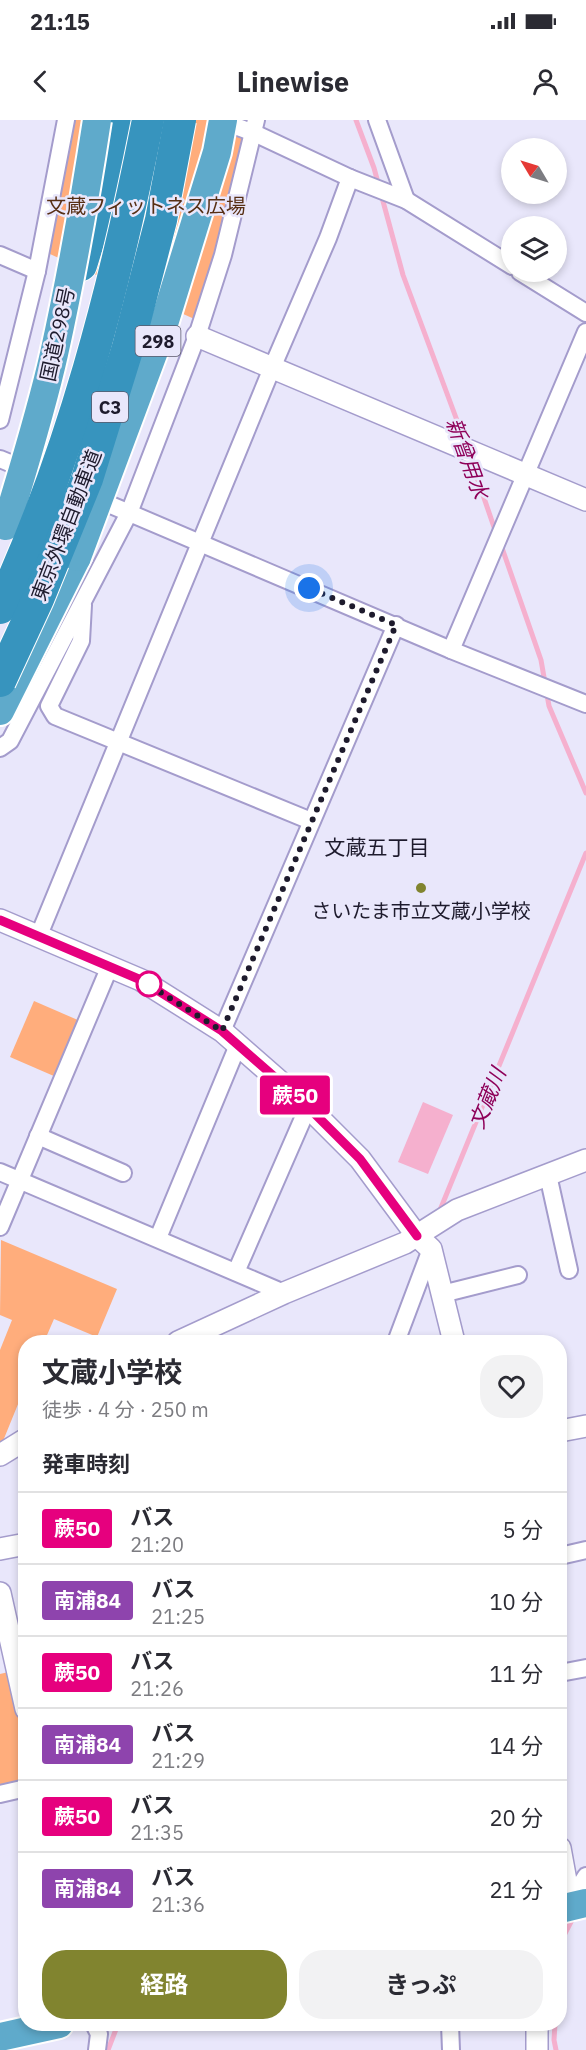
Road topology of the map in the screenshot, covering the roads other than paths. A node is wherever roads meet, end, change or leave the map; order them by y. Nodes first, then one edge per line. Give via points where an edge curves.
1 (66, 120) edge
2 (97, 120) edge
3 (118, 120) edge
4 (148, 120) edge
5 (180, 120) edge
6 (221, 120) edge
7 (377, 120) edge
8 (255, 127) edge
9 (217, 152) joint
10 (350, 178) junction
11 (399, 197) junction
12 (0, 255) edge
13 (501, 259) edge
14 (36, 272) junction
15 (535, 282) edge
16 (586, 314) edge
17 (586, 332) edge
18 (197, 336) junction
19 (54, 355) junction
20 (272, 368) junction
21 (0, 420) edge
22 (0, 459) edge
23 (526, 475) junction
24 (586, 500) edge
25 (129, 513) junction
26 (3, 535) edge
27 (201, 542) junction
28 (83, 602) junction
29 (0, 608) edge
30 (396, 625) junction
31 (451, 650) junction
32 (0, 681) edge
33 (586, 704) edge
34 (0, 711) edge
35 (120, 742) junction
36 (0, 748) edge
37 (311, 821) junction
38 (0, 920) edge
39 (39, 935) junction
40 (110, 966) junction
41 (230, 1038) junction
42 (308, 1107) junction
43 (38, 1136) junction
44 (586, 1160) edge
45 (0, 1172) edge
46 (123, 1173) dead end
47 (548, 1175) junction
48 (20, 1180) junction
49 (0, 1227) edge
50 (158, 1238) junction
51 (425, 1240) junction
52 (569, 1270) dead end
53 (236, 1272) junction
54 (518, 1275) dead end
55 (284, 1293) junction
56 (442, 1294) junction
57 (193, 1335) edge
58 (398, 1335) edge
59 (452, 1335) edge
60 (586, 1426) edge
61 (567, 1430) edge
62 (18, 1443) edge
63 (0, 1455) edge
64 (18, 1546) edge
65 (0, 1549) edge
66 (586, 1550) edge
67 (567, 1554) edge
68 (0, 1593) edge
69 (586, 1668) edge
70 (567, 1672) edge
71 (18, 1673) edge
72 (18, 1790) edge
73 (0, 1794) edge
74 (586, 1876) edge
75 (567, 1886) edge
76 (571, 1907) edge
77 (27, 2031) edge
78 (98, 2031) edge
79 (450, 2031) edge
80 (537, 2031) edge
81 (0, 2037) edge
82 (97, 2050) edge
83 (451, 2050) edge
84 (537, 2050) edge

1 - 14 street
2 - 19 highway, 国道298号, bridge
3 - 19 highway, bridge via 98,210
4 - 29 highway, 東京外環自動車道 / C3, bridge via 98,336 57,468
5 - 32 highway, 東京外環自動車道 / C3, bridge via 161,220 131,336 87,479
6 - 8 street
6 - 9 highway, bridge
7 - 11 street
8 - 10 street
8 - 18 street via 223,255
9 - 34 highway, 298, bridge via 164,327 77,557
10 - 11 street
10 - 20 street
11 - 13 street
12 - 14 street
14 - 21 street
15 - 16 street
17 - 23 street
18 - 20 street
18 - 25 street
19 - 26 highway, 国道298号, bridge
20 - 23 street
20 - 27 street
22 - 25 street
23 - 24 street
23 - 31 street
25 - 27 street
25 - 28 street
27 - 30 street
27 - 35 street
28 - 35 street via 81,641 49,706 55,716
28 - 36 street via 10,741
30 - 31 street
30 - 37 street
31 - 33 street
35 - 37 street
35 - 39 street
37 - 41 street
38 - 39 street
39 - 40 street
40 - 41 street via 141,980
40 - 43 street
41 - 42 street
41 - 50 street
42 - 51 street via 360,1159
42 - 53 street
43 - 46 street
43 - 48 street
44 - 47 street
45 - 48 street
47 - 51 street via 457,1210
47 - 52 street
48 - 49 street
48 - 50 street
50 - 53 street
51 - 55 street via 405,1243
51 - 56 street
51 - 58 street
53 - 55 street
54 - 56 street
55 - 57 street
56 - 59 street
60 - 61 street
62 - 63 street
64 - 65 street
66 - 67 street
68 - 71 street
69 - 70 street
72 - 73 street
74 - 76 street
75 - 76 street
77 - 81 highway
78 - 82 street
79 - 83 street
80 - 84 street

